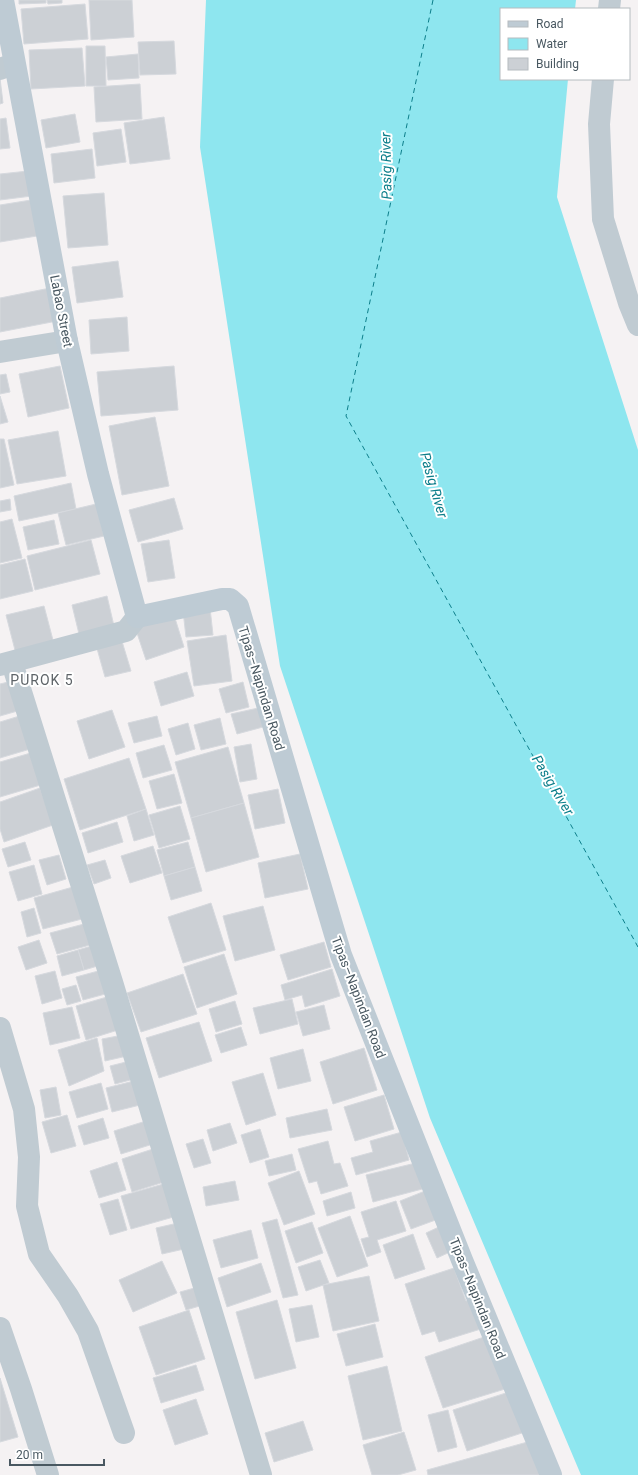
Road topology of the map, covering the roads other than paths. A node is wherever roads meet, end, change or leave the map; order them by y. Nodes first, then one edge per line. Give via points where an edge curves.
1 (3, 0) edge
2 (7, 66) edge
3 (603, 80) edge
4 (638, 325) edge
5 (67, 341) junction
6 (0, 352) edge
7 (137, 618) junction
8 (6, 664) edge
9 (0, 1028) edge
10 (0, 1328) edge
11 (124, 1433) dead end
12 (48, 1475) edge
13 (261, 1475) edge
14 (552, 1475) edge

1 - 2 main road, Labao Street
2 - 5 main road, Labao Street via 38,182
3 - 4 street via 600,124 603,219 628,303
5 - 6 street
5 - 7 main road, Labao Street via 98,474
7 - 8 street via 126,631
7 - 14 main road, Tipas–Napindan Road via 222,599 230,599 238,606 341,955 462,1260
8 - 13 street via 112,982
9 - 11 street via 24,1109 29,1157 27,1206 39,1254 68,1296 88,1332
10 - 12 street

